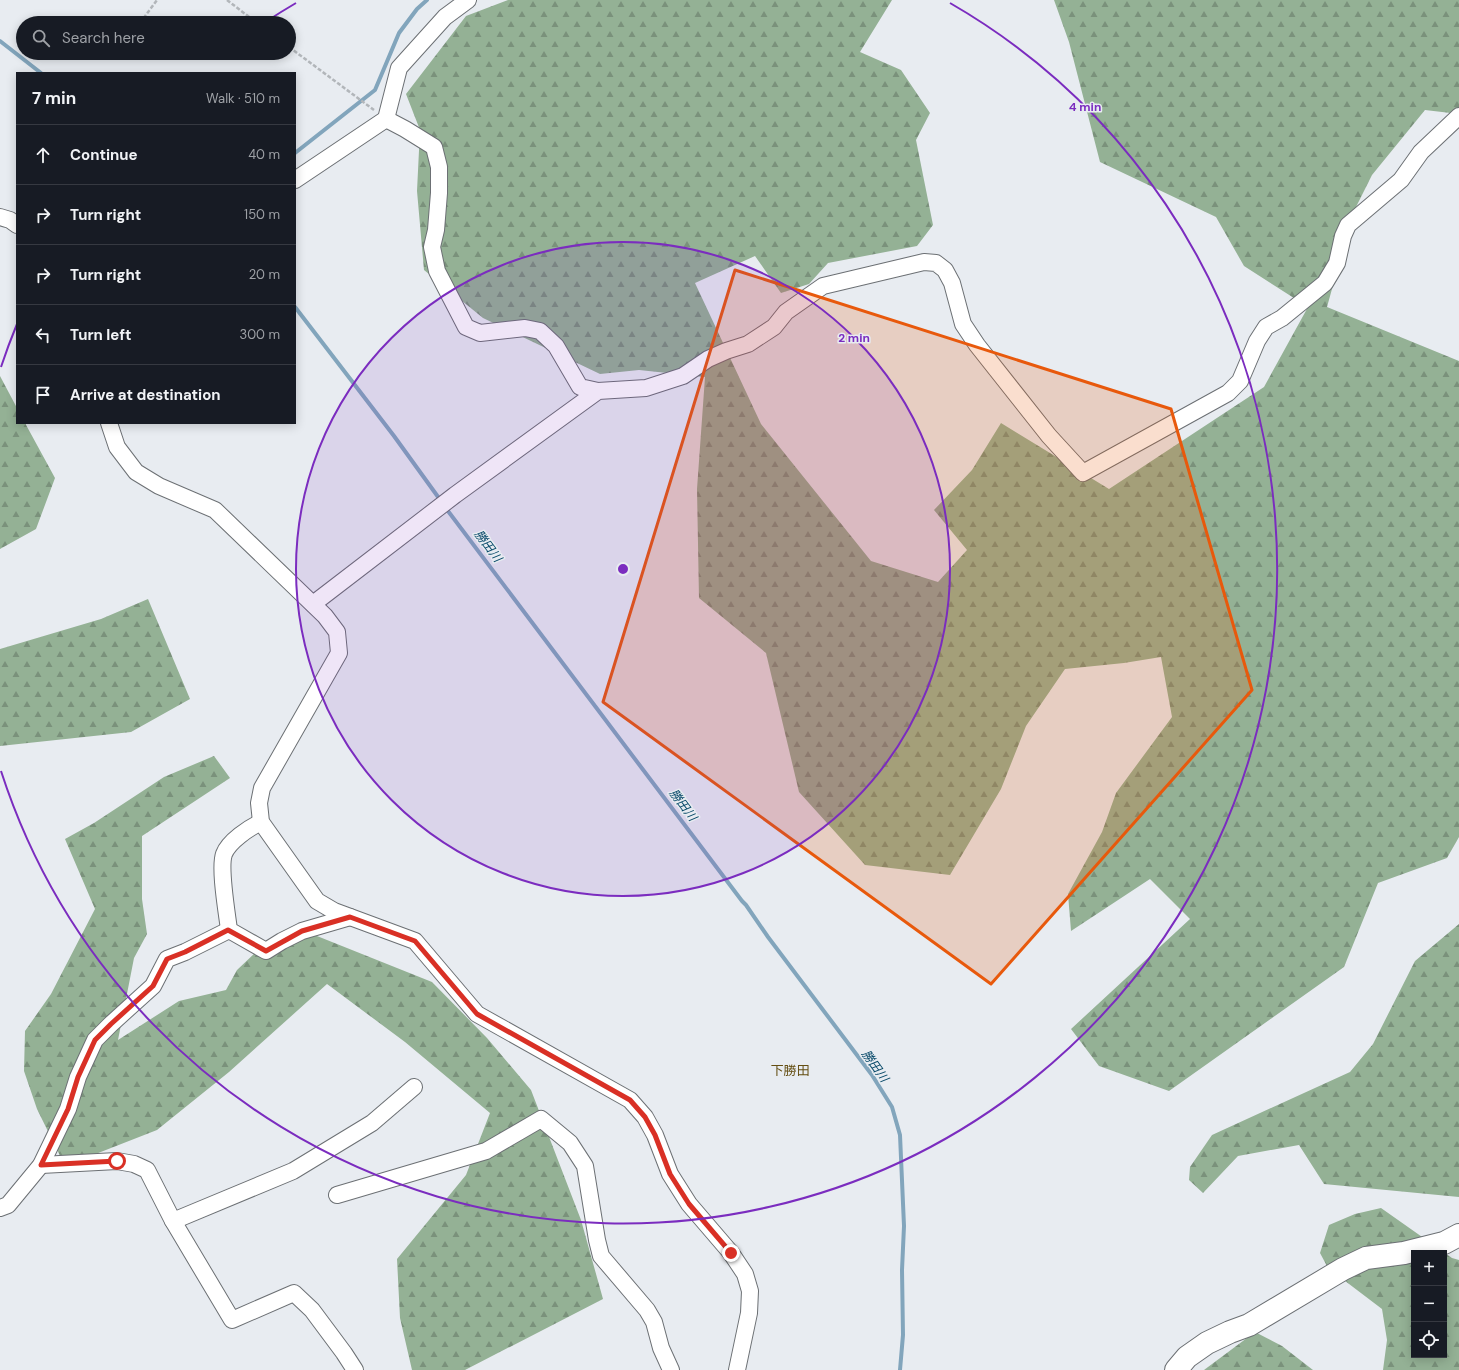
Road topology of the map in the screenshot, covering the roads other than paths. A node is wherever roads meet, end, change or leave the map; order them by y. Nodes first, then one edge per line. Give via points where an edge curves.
1 (468, 0) edge
2 (1459, 116) edge
3 (386, 119) junction
4 (296, 179) edge
5 (0, 217) edge
6 (16, 223) edge
7 (598, 391) junction
8 (109, 424) edge
9 (313, 604) junction
10 (261, 822) junction
11 (350, 917) junction
12 (228, 930) junction
13 (414, 1087) dead end
14 (41, 1165) junction
15 (337, 1195) dead end
16 (0, 1208) edge
17 (173, 1221) junction
18 (1459, 1235) edge
19 (354, 1370) edge
20 (671, 1370) edge
21 (736, 1370) edge
22 (1176, 1370) edge

1 - 3 street via 445,17 399,68
2 - 7 street via 1421,152 1401,180 1348,224 1337,264 1325,283 1282,318 1266,327 1257,341 1240,381 1228,393 1082,473 1049,436 977,345 963,324 952,284 945,270 936,262 924,262 823,286 786,312 774,327 748,344 708,359 683,376 646,388
3 - 4 street
3 - 7 street via 434,147 439,167 439,193 432,247 437,271 466,327 480,333 525,328 540,331 556,346 580,387
5 - 6 street
7 - 9 street via 455,495
8 - 9 street via 117,447 136,472 158,486 215,510
9 - 10 street via 337,632 339,653 262,788 259,803
10 - 11 street via 317,902
10 - 12 street via 246,830 224,852 222,872
11 - 12 street via 302,931 266,951
11 - 21 street via 415,941 477,1014 630,1100 645,1117 670,1174 689,1204 731,1253 745,1274 750,1291 749,1313
12 - 14 street via 167,959 153,986 95,1040 78,1077 68,1109
13 - 17 street via 372,1123 292,1171
14 - 16 street via 8,1205
14 - 17 street via 117,1161 134,1164 147,1170
15 - 20 street via 486,1151 541,1119 570,1143 584,1166 601,1256 647,1310 654,1322 661,1348
17 - 19 street via 232,1320 294,1293 312,1310
18 - 22 street via 1444,1243 1404,1253 1366,1258 1249,1325 1207,1343 1187,1357

